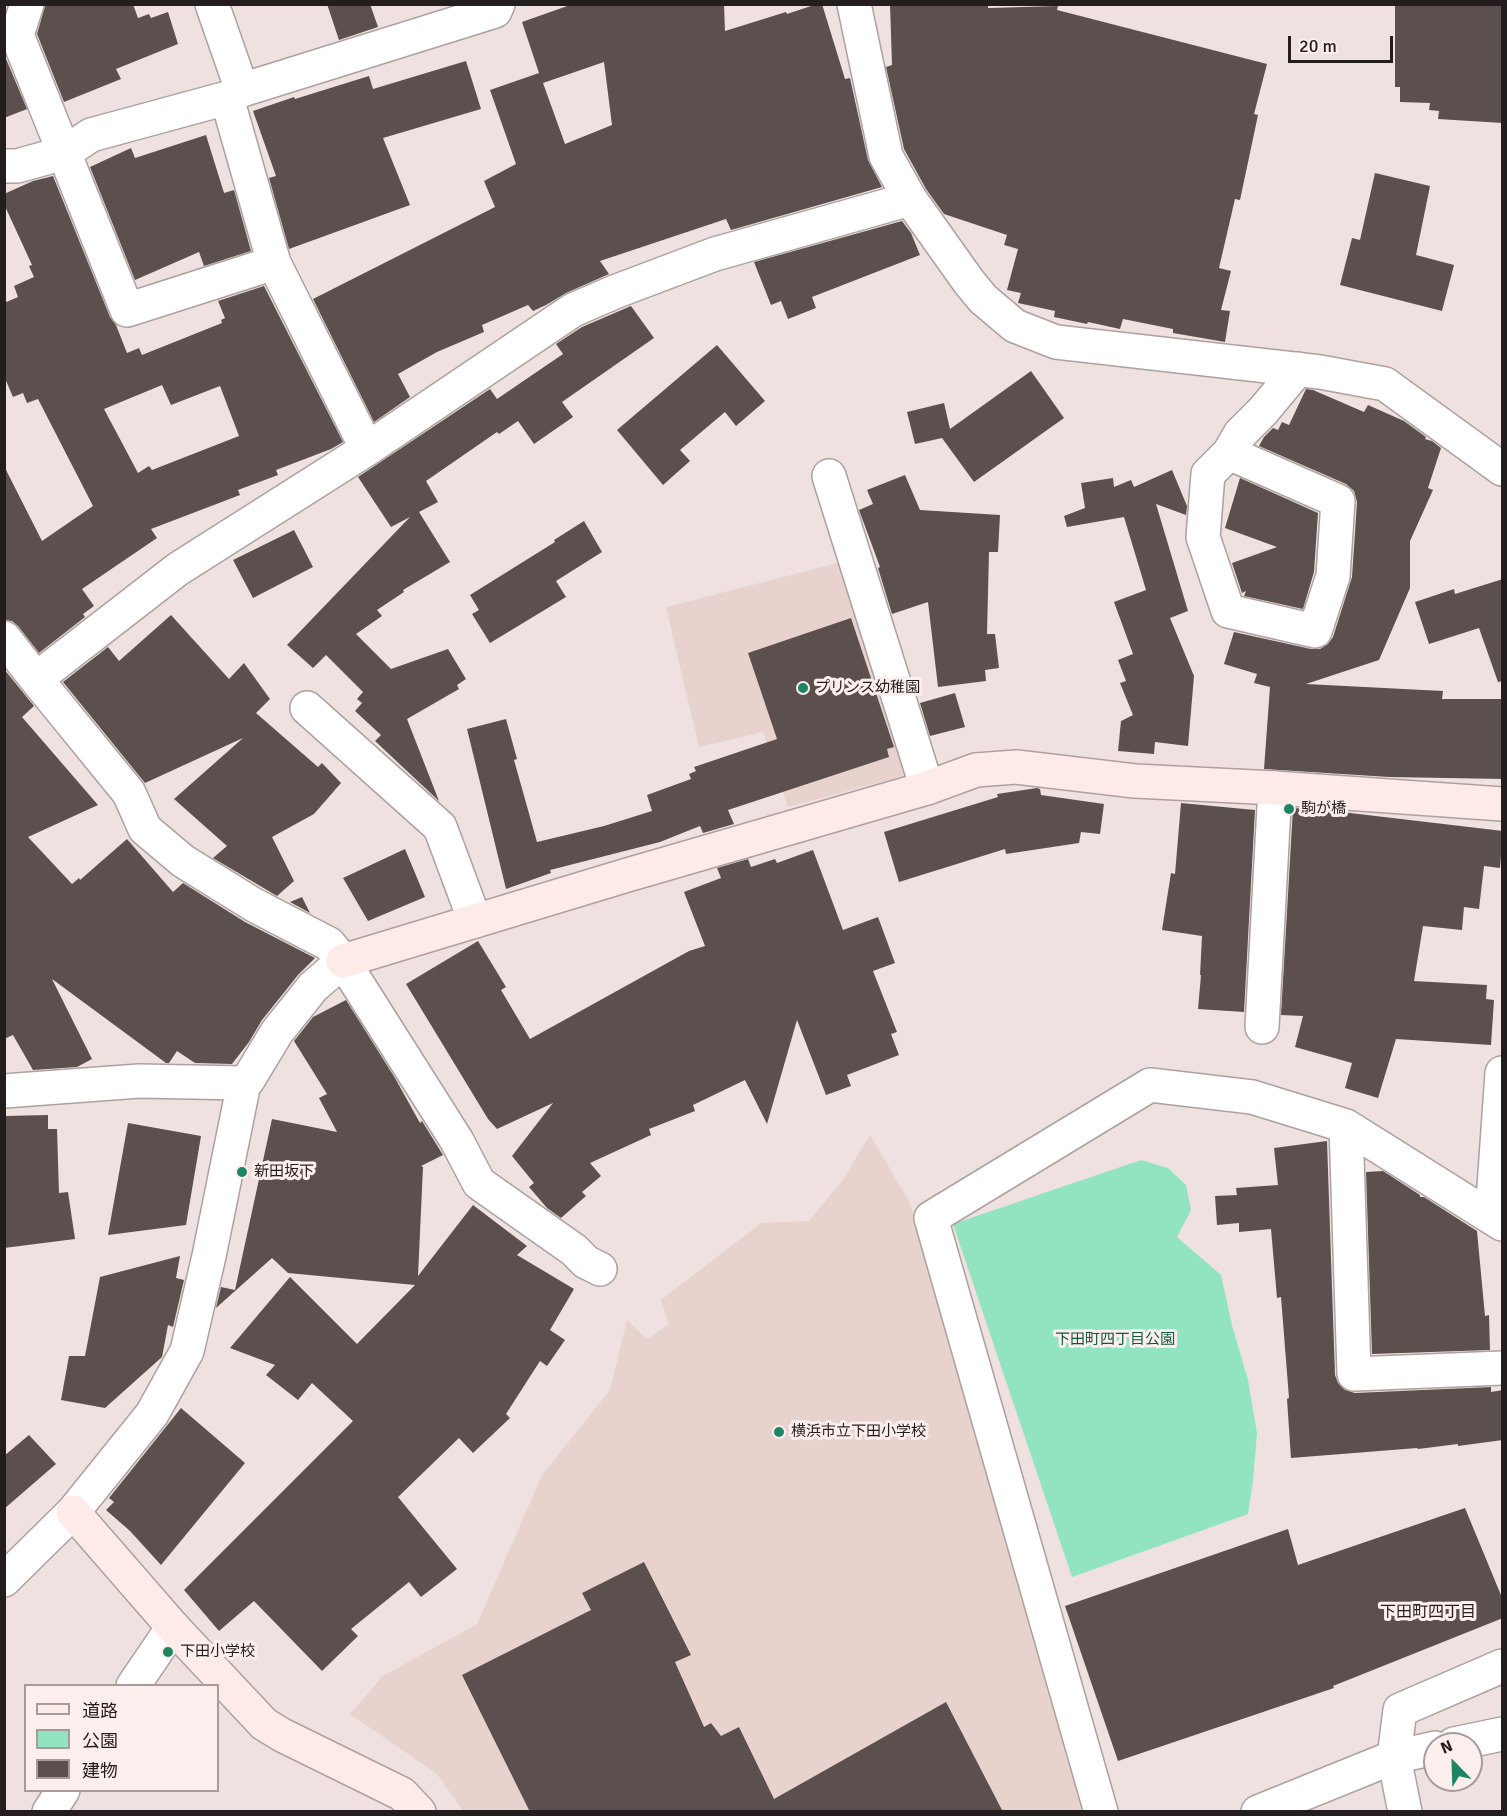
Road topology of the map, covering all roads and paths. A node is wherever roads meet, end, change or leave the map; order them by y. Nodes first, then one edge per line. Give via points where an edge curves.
1 (27, 4) edge
2 (212, 4) edge
3 (498, 4) edge
4 (854, 4) edge
5 (235, 94) junction
6 (64, 153) junction
7 (4, 166) edge
8 (910, 199) junction
9 (274, 263) junction
10 (1298, 369) junction
11 (367, 449) junction
12 (1229, 453) junction
13 (1503, 469) edge
14 (829, 476) dead end
15 (4, 638) edge
16 (36, 679) junction
17 (307, 708) dead end
18 (927, 788) junction
19 (1275, 788) junction
20 (1503, 804) edge
21 (475, 921) junction
22 (343, 961) junction
23 (1262, 1027) dead end
24 (1503, 1073) edge
25 (244, 1083) junction
26 (4, 1091) edge
27 (1346, 1126) junction
28 (1503, 1214) edge
29 (1503, 1224) edge
30 (600, 1269) dead end
31 (1503, 1368) edge
32 (73, 1512) junction
33 (4, 1580) edge
34 (173, 1627) junction
35 (1503, 1666) edge
36 (135, 1684) edge
37 (1503, 1734) edge
38 (1483, 1738) edge
39 (1423, 1751) edge
40 (1394, 1757) junction
41 (62, 1792) edge
42 (49, 1812) edge
43 (418, 1812) edge
44 (1101, 1812) edge
45 (1258, 1812) edge
46 (1405, 1812) edge

1 - 6 street via 17,35
2 - 5 street
3 - 5 street via 495,11
4 - 8 street via 886,156
5 - 6 street via 90,135
5 - 9 street
6 - 7 street
6 - 9 street via 127,310
8 - 10 street via 983,299 1015,326 1056,342
8 - 11 street via 715,254 573,310
9 - 11 street
10 - 12 street via 1240,434
10 - 13 street via 1385,384
11 - 16 street via 178,569
12 - 12 street via 1338,501 1333,576 1315,631 1228,611 1203,537 1208,474
14 - 18 street
15 - 16 street
16 - 22 street via 129,793 144,829 183,861 329,944
17 - 21 street via 440,827
18 - 19 street via 976,770 1016,767 1135,781
18 - 21 street
19 - 20 street
19 - 23 street
21 - 22 street
22 - 25 street via 313,987
22 - 30 street via 457,1141 479,1183
24 - 28 street via 1493,1201
25 - 26 street via 139,1081
25 - 32 street via 187,1351 152,1414
27 - 29 street
27 - 31 street via 1354,1374
27 - 44 street via 1252,1096 1150,1085 931,1218
32 - 33 street
32 - 34 street
34 - 36 street
34 - 43 street via 264,1724 402,1794
35 - 40 street via 1400,1710
37 - 38 street
39 - 40 street
40 - 45 street
40 - 46 street
41 - 42 street

